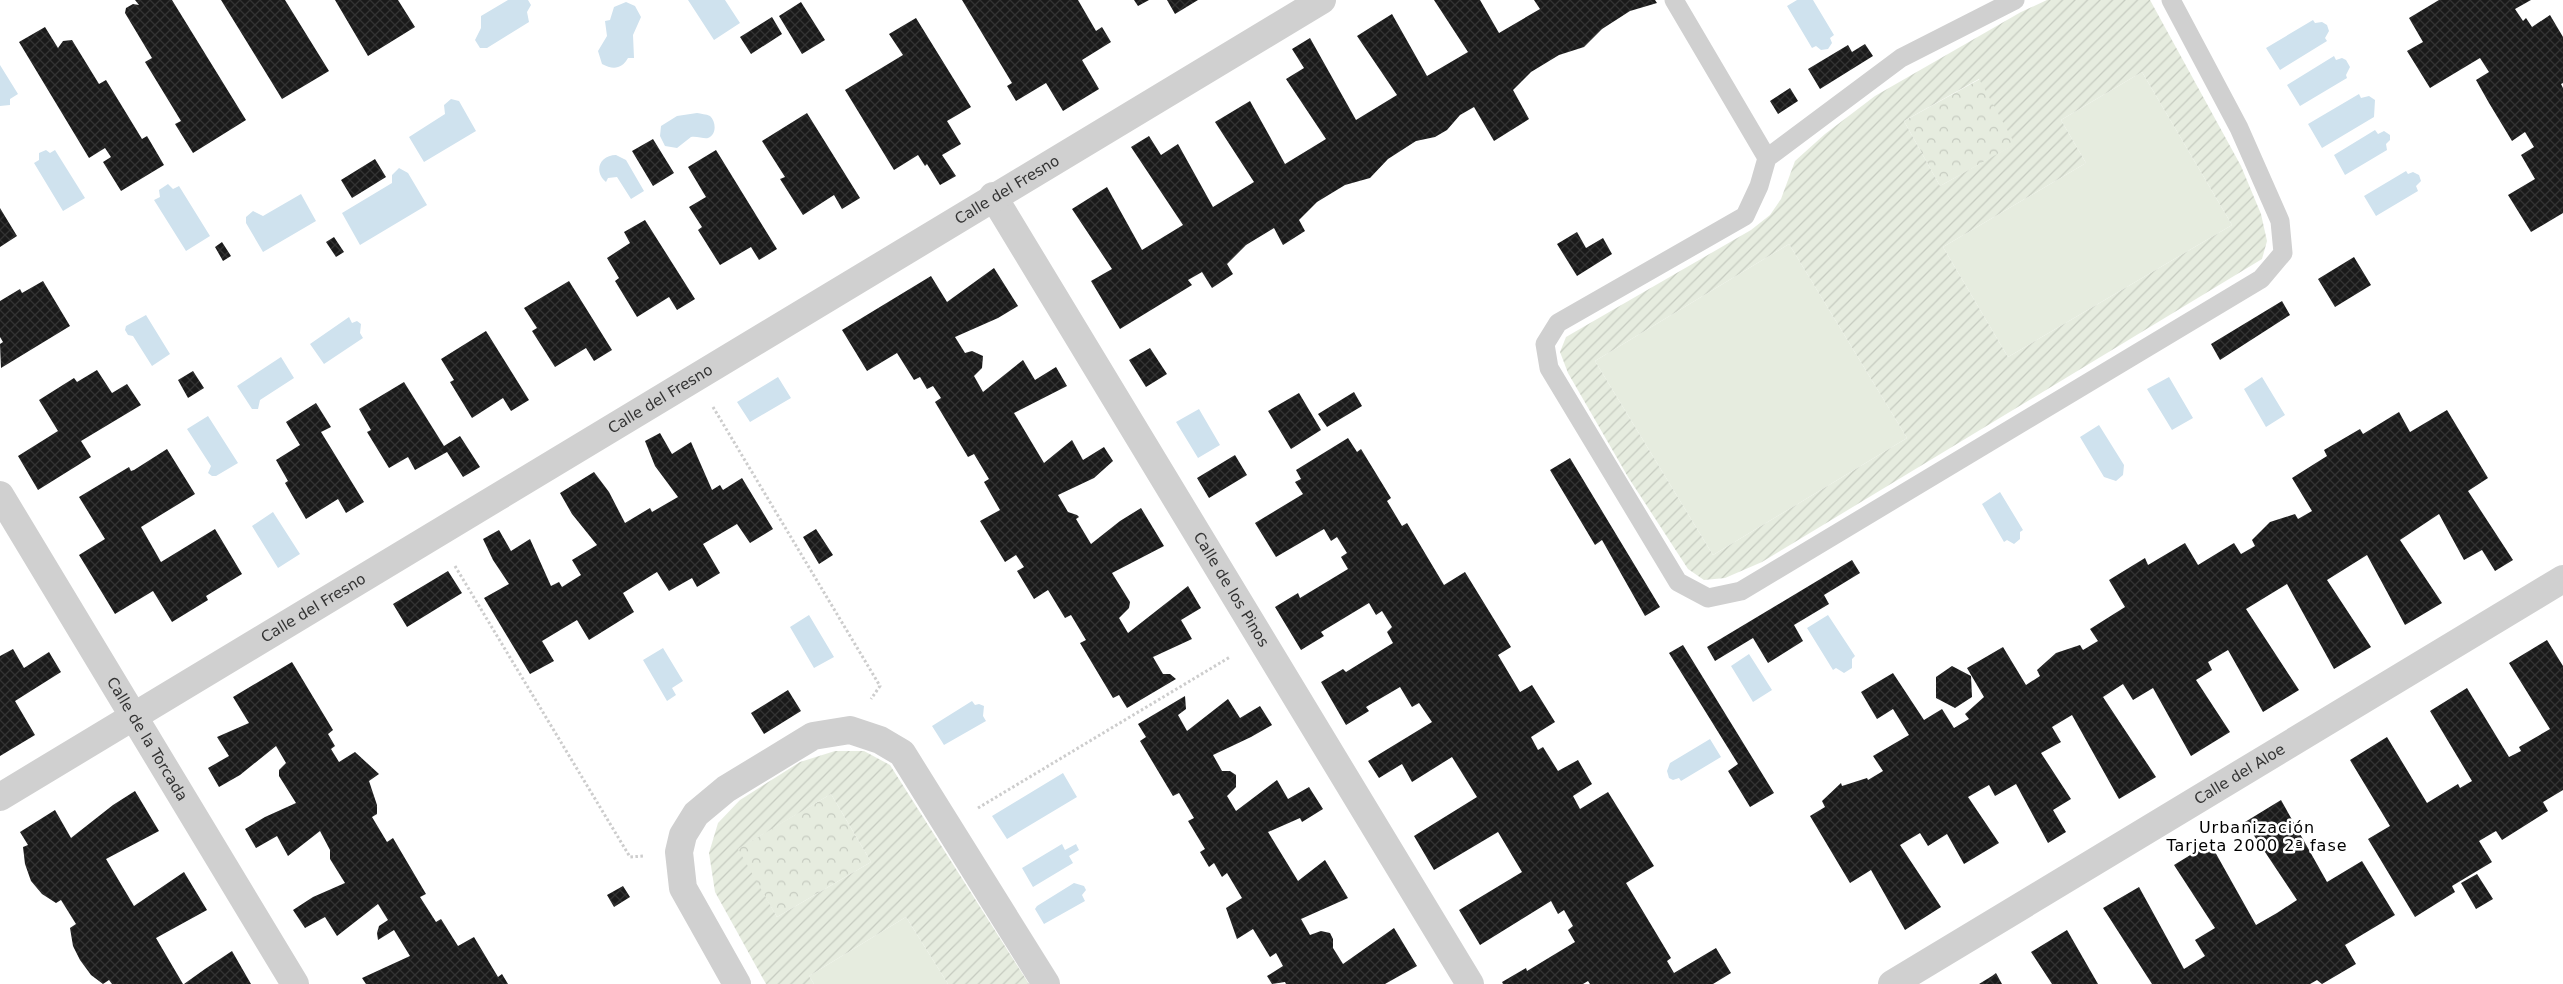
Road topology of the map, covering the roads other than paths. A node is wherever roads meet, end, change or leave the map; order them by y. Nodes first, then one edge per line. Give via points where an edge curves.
1 (1322, 0) edge
2 (1674, 0) edge
3 (2014, 0) edge
4 (2171, 0) edge
5 (1767, 158) junction
6 (993, 196) junction
7 (0, 495) edge
8 (2563, 579) edge
9 (133, 717) junction
10 (0, 798) edge
11 (295, 984) edge
12 (737, 984) edge
13 (1046, 984) edge
14 (1470, 984) edge
15 (1892, 984) edge

1 - 6 street, Calle del Fresno
2 - 5 lane
3 - 5 lane via 1901,58
4 - 5 lane via 2240,128 2280,221 2283,253 2261,278 1741,591 1708,598 1678,582 1548,368 1545,344 1558,323 1745,216
6 - 9 street, Calle del Fresno
6 - 14 street, Calle de los Pinos
7 - 9 street, Calle de la Torcada
8 - 15 street, Calle del Aloe
9 - 10 street, Calle del Fresno
9 - 11 street, Calle de la Torcada
12 - 13 street via 683,888 679,852 683,835 696,814 726,789 813,736 850,730 880,740 902,753

